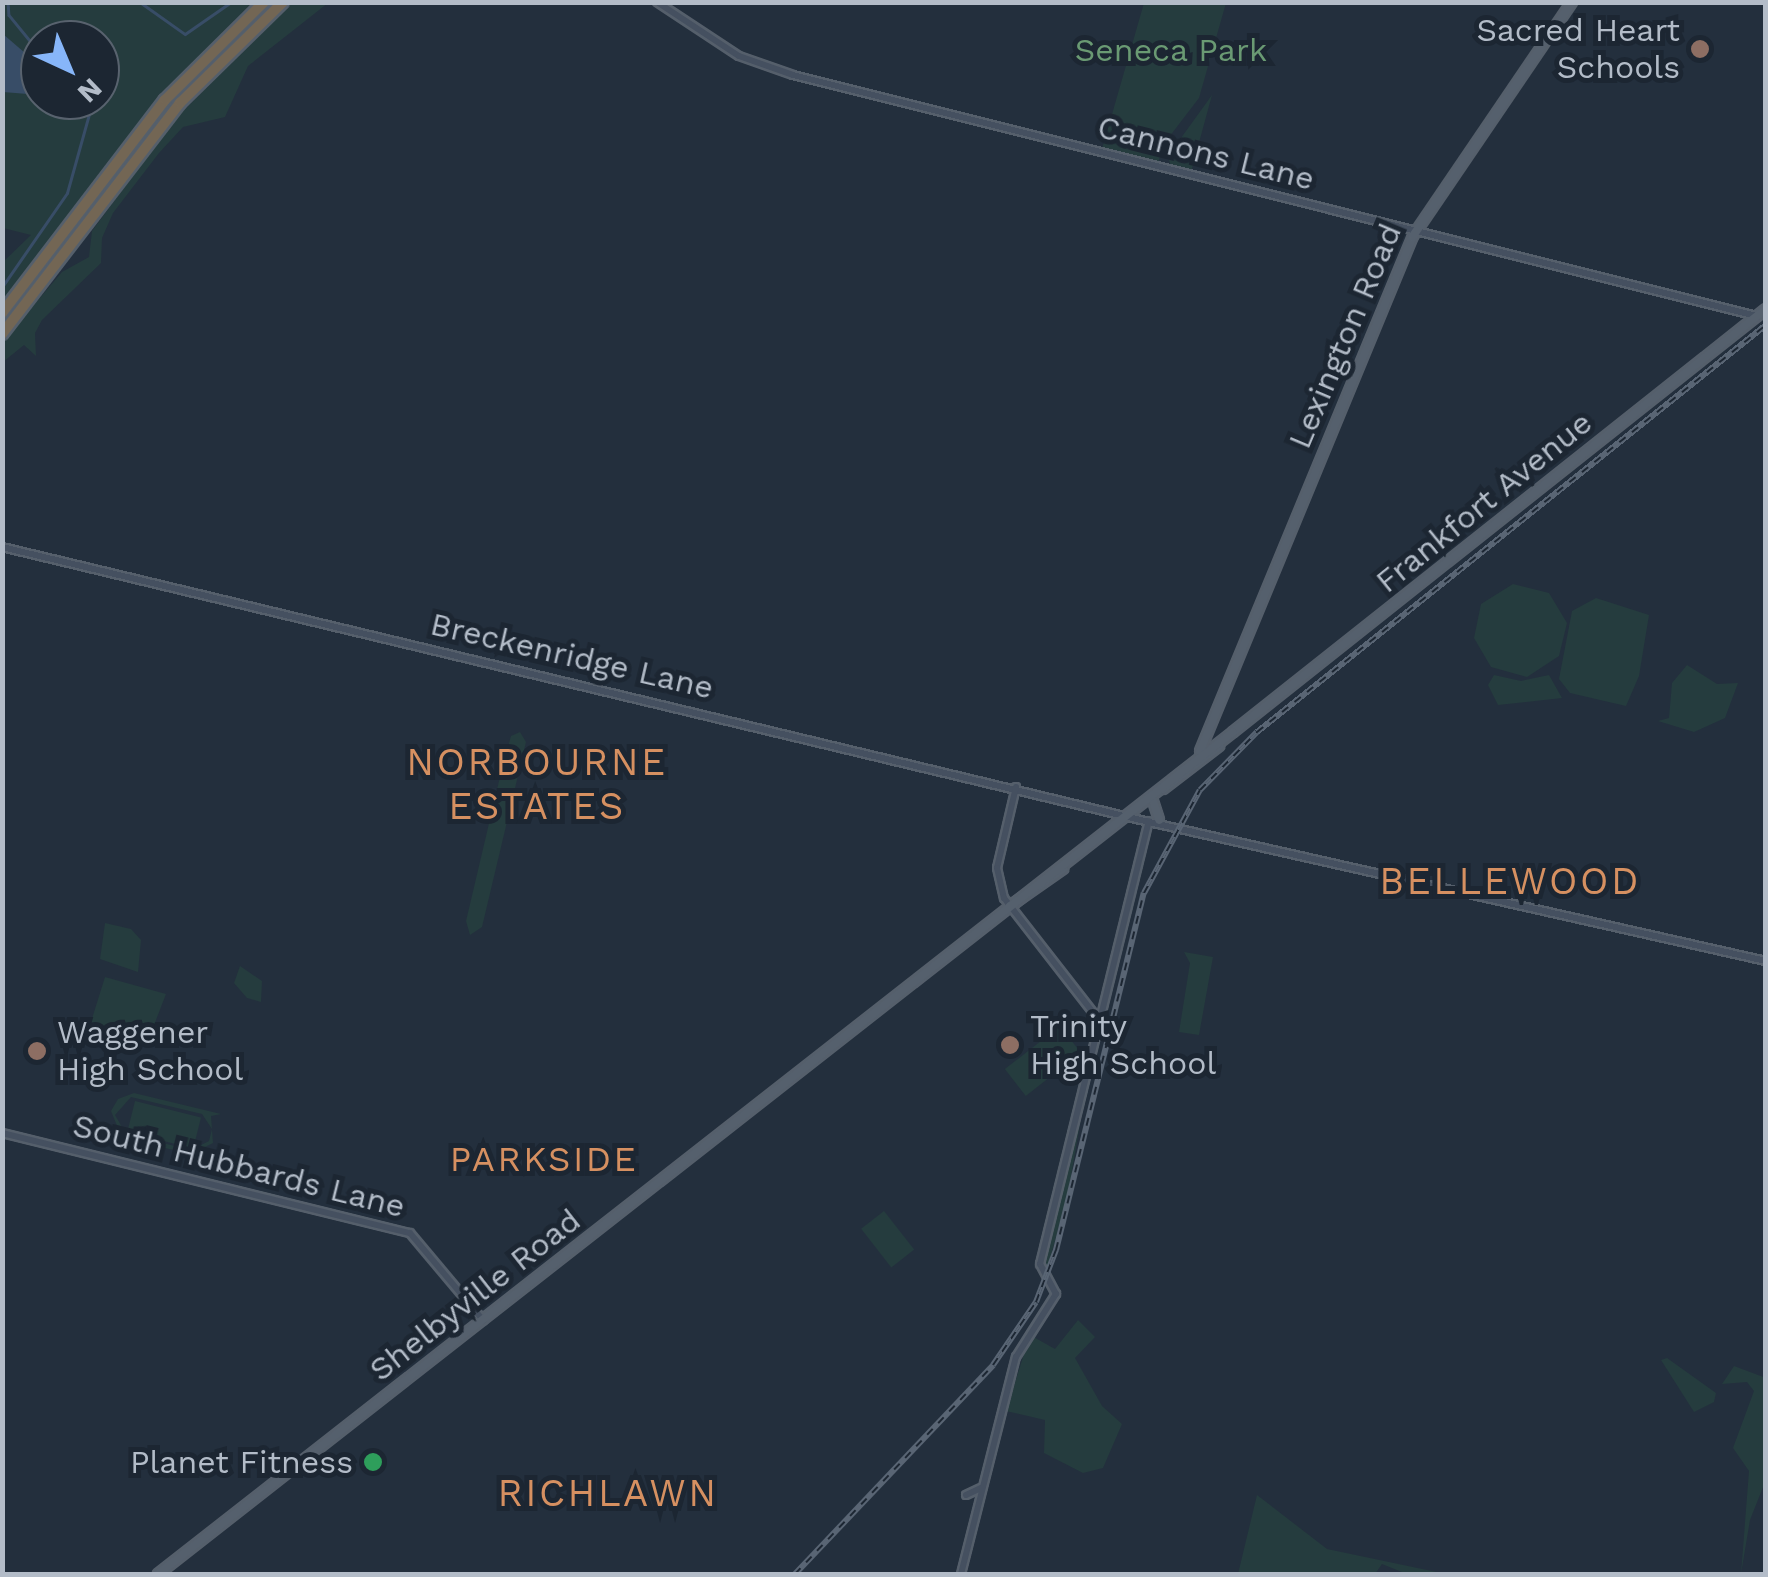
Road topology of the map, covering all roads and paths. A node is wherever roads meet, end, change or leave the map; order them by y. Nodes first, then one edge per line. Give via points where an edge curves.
1 (263, 2) edge
2 (283, 2) edge
3 (657, 2) edge
4 (1572, 2) edge
5 (1415, 232) junction
6 (1766, 310) edge
7 (2, 313) edge
8 (1757, 316) junction
9 (2, 334) edge
10 (2, 547) edge
11 (1216, 717) junction
12 (1233, 732) junction
13 (1211, 734) junction
14 (1221, 739) junction
15 (1201, 753) junction
16 (1016, 787) junction
17 (1162, 787) junction
18 (1152, 798) junction
19 (1127, 814) junction
20 (1154, 821) junction
21 (1010, 906) junction
22 (1766, 962) edge
23 (1100, 1021) junction
24 (2, 1133) edge
25 (484, 1321) junction
26 (982, 1487) junction
27 (966, 1496) dead end
28 (158, 1574) edge
29 (962, 1574) edge

1 - 7 highway via 166,100
2 - 9 highway via 180,103
3 - 5 main road, Cannons Lane via 726,48 781,72
4 - 5 main road, Lexington Road
5 - 8 main road, Cannons Lane
5 - 11 main road, Lexington Road
6 - 8 main road, Frankfort Avenue
8 - 12 main road, Frankfort Avenue
10 - 16 main road, Breckenridge Lane
11 - 13 main road, Lexington Road
11 - 15 main road, Lexington Road
12 - 14 main road, Frankfort Avenue
12 - 17 main road, Frankfort Avenue
13 - 14 main road
13 - 15 main road, Lexington Road
14 - 15 main road, Frankfort Avenue
15 - 17 main road, Lexington Road
16 - 19 main road, Breckenridge Lane
16 - 21 main road via 997,868
17 - 18 main road, Shelbyville Road
17 - 19 main road, Shelbyville Road
18 - 19 main road, Shelbyville Road
18 - 20 main road
19 - 20 main road, Breckenridge Lane
19 - 21 main road, Shelbyville Road
20 - 22 main road, Breckenridge Lane
20 - 23 main road
21 - 23 main road
21 - 25 main road, Shelbyville Road
23 - 26 main road via 1040,1264 1056,1294 1020,1345
24 - 25 main road, South Hubbards Lane via 410,1233
25 - 28 main road, Shelbyville Road
26 - 27 main road
26 - 29 main road

